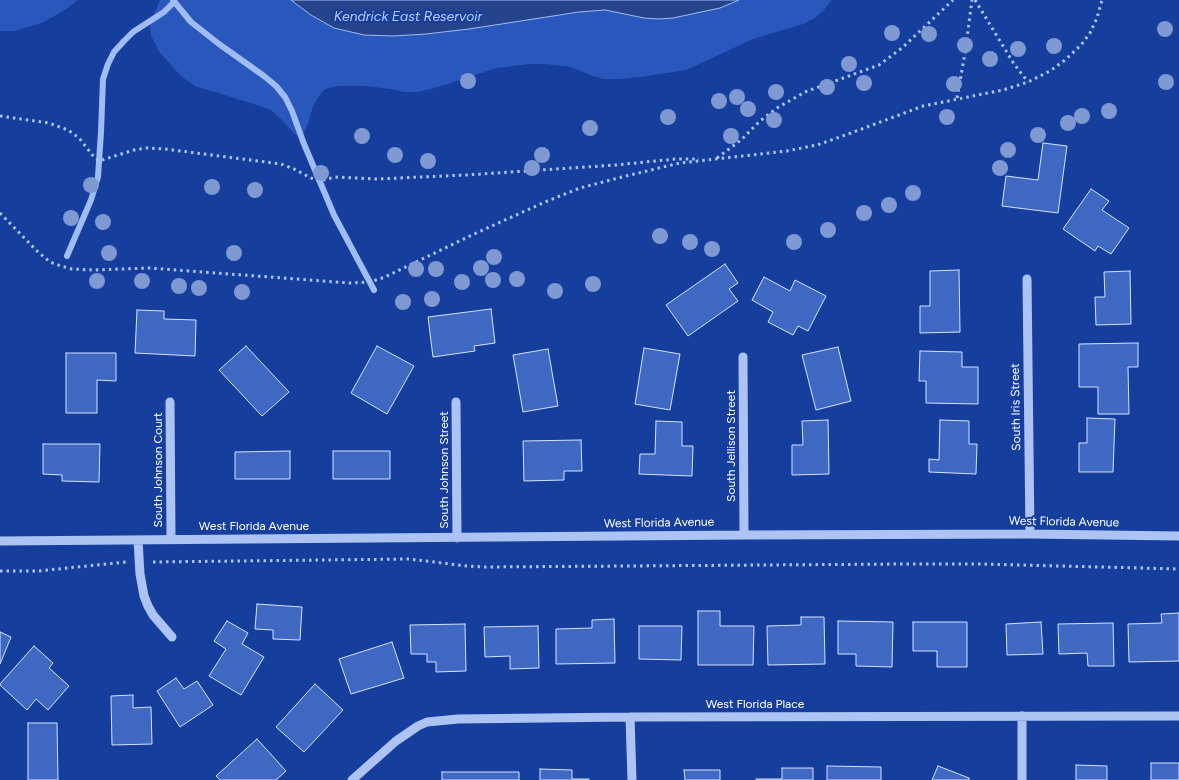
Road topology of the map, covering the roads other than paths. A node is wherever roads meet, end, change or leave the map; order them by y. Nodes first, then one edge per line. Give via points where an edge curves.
1 (1027, 279) dead end
2 (743, 357) dead end
3 (170, 402) dead end
4 (456, 402) dead end
5 (1030, 534) junction
6 (744, 535) junction
7 (1179, 536) edge
8 (457, 538) junction
9 (172, 539) junction
10 (138, 540) junction
11 (0, 541) edge
12 (172, 637) dead end
13 (1022, 716) junction
14 (1179, 716) edge
15 (630, 717) junction
16 (352, 780) edge
17 (632, 780) edge
18 (1022, 780) edge

1 - 5 street, South Iris Street
2 - 6 street, South Jellison Street
3 - 9 street, South Johnson Court
4 - 8 street, South Johnson Street
5 - 6 street, West Florida Avenue
5 - 7 street, West Florida Avenue
6 - 8 street, West Florida Avenue
8 - 9 street, West Florida Avenue
9 - 10 street, West Florida Avenue
10 - 11 street, West Florida Avenue
10 - 12 street via 142,586 148,606
13 - 14 street, West Florida Place
13 - 15 street, West Florida Place
13 - 18 street
15 - 16 street, West Florida Place via 427,722 405,734
15 - 17 street

